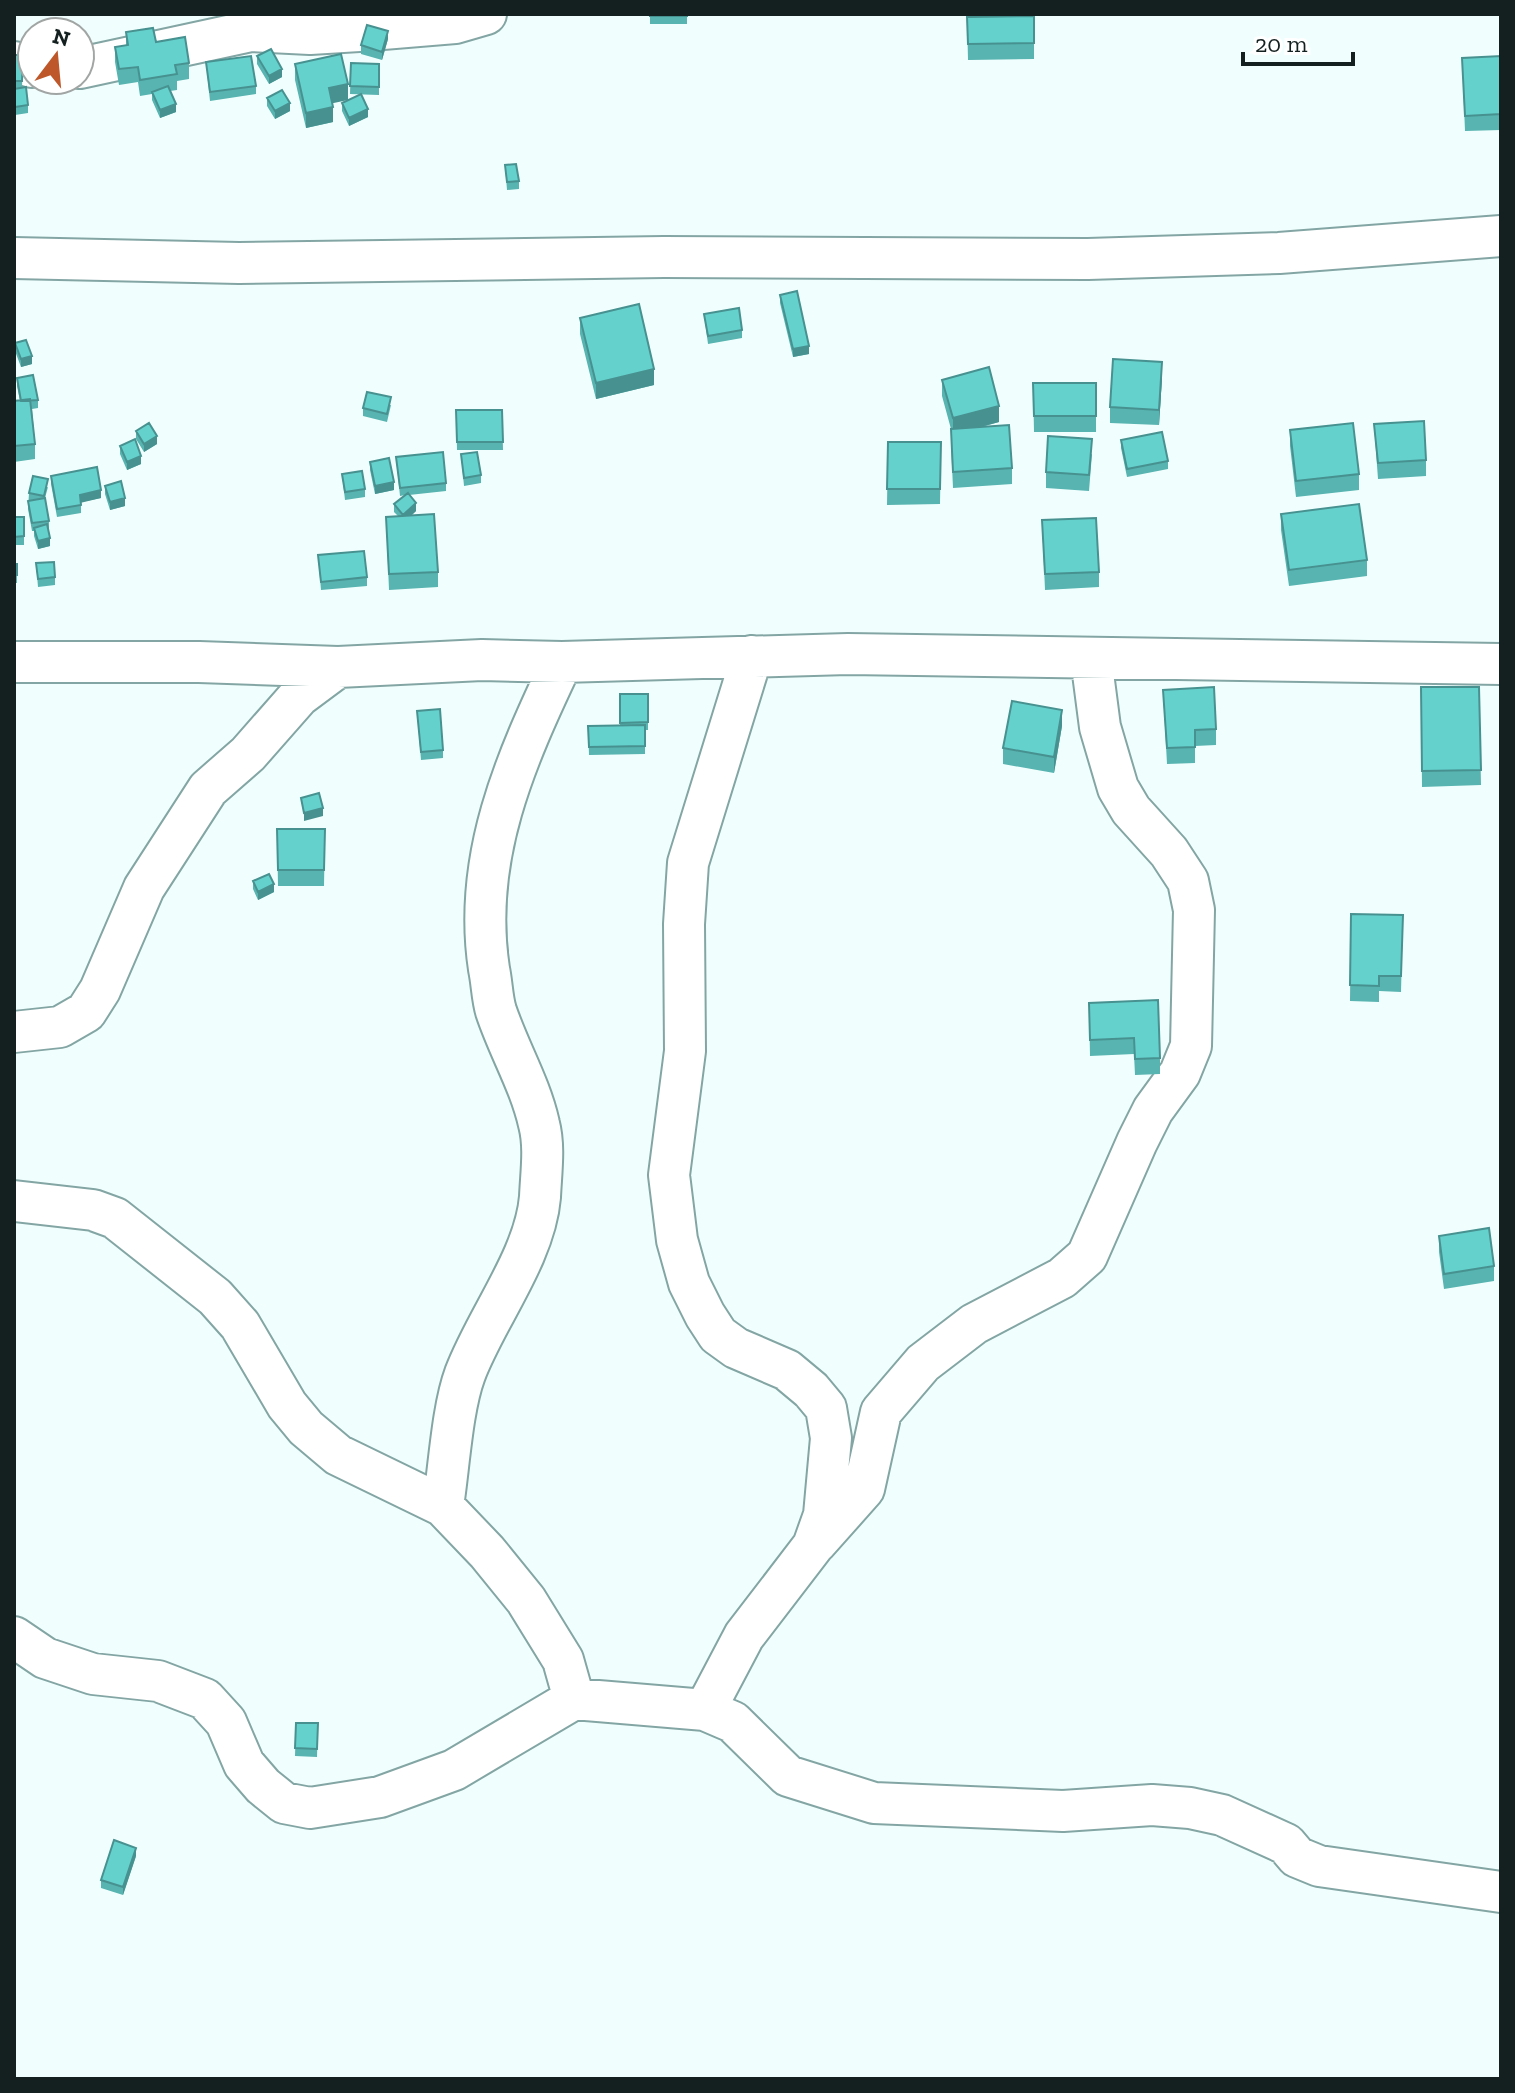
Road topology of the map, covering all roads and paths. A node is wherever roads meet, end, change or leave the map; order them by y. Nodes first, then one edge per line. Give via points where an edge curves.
1 (486, 14) edge
2 (96, 65) edge
3 (1501, 236) edge
4 (14, 258) edge
5 (752, 656) junction
6 (1091, 658) junction
7 (14, 662) edge
8 (562, 662) junction
9 (1501, 664) edge
10 (338, 667) junction
11 (14, 1032) edge
12 (14, 1201) edge
13 (443, 1506) junction
14 (813, 1546) junction
15 (14, 1637) edge
16 (574, 1699) junction
17 (705, 1710) junction
18 (1501, 1892) edge

1 - 2 street via 455,23 359,31 251,31
3 - 4 street via 1279,253 1088,259 239,263
5 - 6 street
5 - 8 street
5 - 14 street via 688,863 685,1051 669,1175 689,1283 718,1335 787,1370 826,1408 831,1438 828,1488
6 - 9 street
6 - 14 street via 1100,727 1118,788 1188,881 1194,910 1191,1046 1137,1142 1087,1256 1062,1278 974,1324 914,1372 881,1412 864,1489
7 - 10 street
8 - 10 street
8 - 13 street via 524,742 484,889 484,931 496,1009 540,1127 539,1202 520,1263 463,1378
10 - 11 street via 299,696 199,800 144,888 86,1012 60,1027
12 - 13 street via 93,1210 115,1218 215,1297 240,1325 306,1428 338,1455
13 - 16 street via 526,1600 563,1660
14 - 17 street via 744,1636
15 - 16 street via 45,1658 93,1674 158,1681 205,1699 226,1722 244,1764 263,1786 284,1803 310,1808 380,1797 454,1770
16 - 17 street
17 - 18 street via 733,1722 788,1776 874,1803 1063,1811 1190,1808 1222,1815 1286,1844 1297,1857 1319,1866

